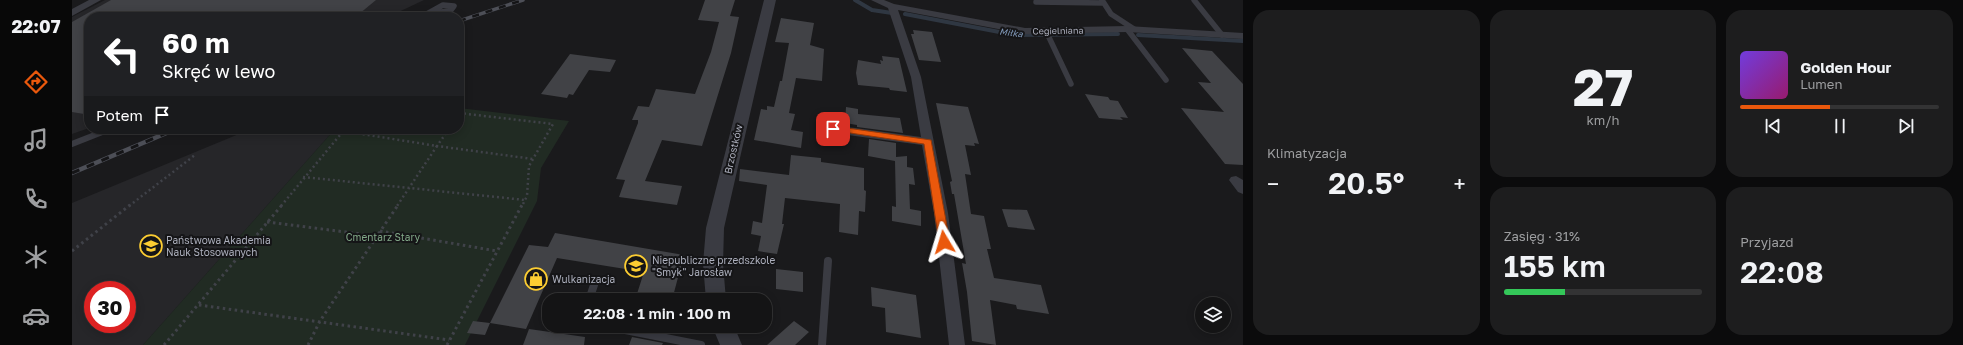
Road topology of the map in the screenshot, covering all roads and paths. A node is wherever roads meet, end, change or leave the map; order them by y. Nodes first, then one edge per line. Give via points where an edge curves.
1 (96, 0) edge
2 (770, 0) edge
3 (876, 0) edge
4 (1194, 0) edge
5 (1103, 1) edge
6 (1036, 2) dead end
7 (892, 6) junction
8 (72, 12) edge
9 (430, 12) edge
10 (441, 12) edge
11 (1132, 30) junction
12 (1048, 34) junction
13 (1222, 36) junction
14 (1243, 36) edge
15 (1166, 80) dead end
16 (1071, 84) dead end
17 (464, 114) edge
18 (833, 129) dead end
19 (97, 134) edge
20 (341, 134) edge
21 (367, 134) edge
22 (445, 134) edge
23 (928, 142) junction
24 (72, 144) edge
25 (437, 146) junction
26 (195, 155) dead end
27 (533, 159) junction
28 (303, 177) junction
29 (410, 187) junction
30 (525, 200) junction
31 (267, 222) junction
32 (380, 232) junction
33 (377, 236) junction
34 (72, 251) edge
35 (497, 251) junction
36 (828, 261) dead end
37 (594, 285) dead end
38 (591, 293) edge
39 (715, 293) edge
40 (198, 305) junction
41 (320, 321) junction
42 (640, 333) edge
43 (726, 333) edge
44 (449, 340) junction
45 (164, 345) edge
46 (308, 345) edge
47 (447, 345) edge
48 (701, 345) edge
49 (731, 345) edge
50 (822, 345) edge
51 (957, 345) edge

1 - 8 street
2 - 39 street, Brzostków via 715,228 712,252
3 - 7 street, Cegielniana
4 - 13 lane
5 - 6 lane
5 - 11 lane via 1116,19
7 - 12 street, Cegielniana
7 - 23 street via 916,77
9 - 10 lane via 439,6 454,6 451,10
11 - 12 street, Cegielniana
11 - 13 street, Cegielniana
11 - 15 lane
12 - 16 lane
13 - 14 street, Cegielniana
17 - 27 path via 553,124
18 - 23 street
19 - 24 lane
20 - 28 path
21 - 25 path
22 - 25 path
23 - 51 street via 941,213
25 - 27 path
25 - 29 path
26 - 34 path
27 - 30 path via 529,166 529,189
28 - 29 path
28 - 31 path
29 - 30 path
29 - 32 path
30 - 35 path
31 - 33 path
31 - 40 path
32 - 33 path
32 - 35 path
33 - 41 path
35 - 44 path
36 - 50 lane
37 - 38 lane
40 - 41 path
40 - 45 path
41 - 44 path
41 - 46 path
42 - 48 lane
43 - 49 street
44 - 47 path

